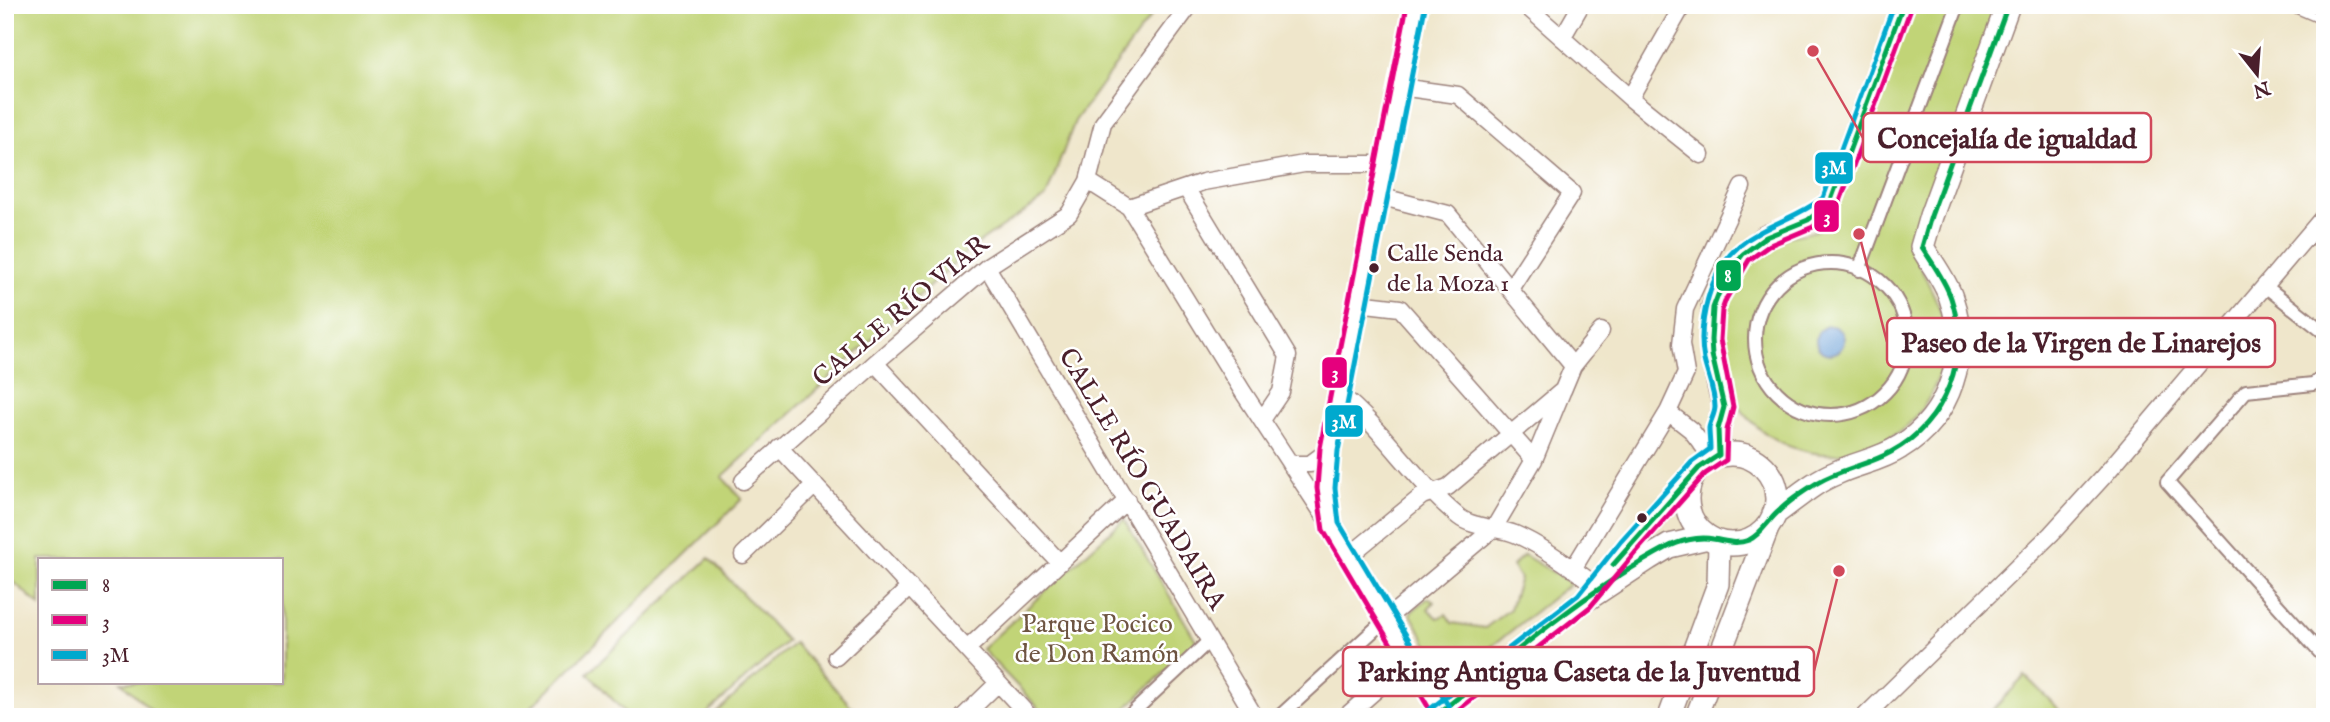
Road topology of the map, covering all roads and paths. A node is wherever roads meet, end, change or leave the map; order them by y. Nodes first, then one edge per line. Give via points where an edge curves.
1 (1189, 5) edge
2 (1416, 5) edge
3 (1525, 5) edge
4 (1581, 5) edge
5 (1683, 5) edge
6 (1903, 5) edge
7 (1958, 5) edge
8 (2008, 5) edge
9 (2288, 5) edge
10 (2325, 21) edge
11 (1562, 38) junction
12 (1400, 87) junction
13 (1630, 98) junction
14 (1701, 155) dead end
15 (1385, 164) junction
16 (1088, 181) junction
17 (1742, 187) dead end
18 (1186, 188) junction
19 (1379, 196) junction
20 (1129, 207) junction
21 (2325, 215) edge
22 (987, 267) junction
23 (1859, 270) junction
24 (2265, 285) junction
25 (1510, 289) junction
26 (1358, 303) junction
27 (1601, 331) dead end
28 (2325, 333) edge
29 (875, 363) junction
30 (1573, 366) junction
31 (2325, 376) edge
32 (1563, 390) junction
33 (1340, 394) junction
34 (1668, 412) junction
35 (1262, 420) junction
36 (1511, 434) junction
37 (779, 447) junction
38 (1329, 450) junction
39 (1715, 456) junction
40 (1534, 460) junction
41 (1290, 464) junction
42 (1690, 480) junction
43 (743, 481) dead end
44 (815, 485) junction
45 (1433, 492) junction
46 (1127, 500) junction
47 (1772, 519) junction
48 (1331, 526) junction
49 (1494, 528) junction
50 (1713, 540) junction
51 (743, 555) dead end
52 (1349, 556) junction
53 (1060, 563) junction
54 (1573, 569) junction
55 (910, 587) junction
56 (1590, 594) junction
57 (1387, 619) junction
58 (1210, 640) junction
59 (967, 649) junction
60 (836, 657) dead end
61 (2325, 658) edge
62 (1410, 660) junction
63 (998, 682) junction
64 (1437, 714) edge
65 (962, 717) edge
66 (1030, 717) edge
67 (1128, 717) edge
68 (1255, 717) edge
69 (1279, 717) edge
70 (1345, 717) edge
71 (1670, 717) edge
72 (1696, 717) edge
73 (1864, 717) edge

1 - 16 street, CALLE RÍO VIAR via 1103,123
2 - 12 street
3 - 11 street
4 - 11 street
5 - 13 street
6 - 39 main road via 1830,203 1808,220 1766,237 1743,254 1718,295 1710,340 1724,407
7 - 23 street
8 - 47 main road via 1923,247 1947,288 1956,318 1957,357 1948,393 1930,424 1903,446 1814,485
9 - 10 lane
11 - 13 street
12 - 15 street
12 - 25 street via 1458,95 1572,193
13 - 14 street
15 - 18 street via 1304,164
15 - 19 street
16 - 20 street
16 - 22 street, CALLE RÍO VIAR via 1069,214
17 - 34 street via 1685,309 1681,344 1686,373
18 - 20 street
18 - 35 street via 1288,356 1281,392
19 - 25 street via 1448,214
19 - 26 street
20 - 35 street
21 - 24 street
22 - 29 street, CALLE RÍO VIAR
22 - 46 street, CALLE RÍO GUADAIRA
23 - 23 street via 1830,262 1797,271 1776,286 1761,308 1755,333 1757,359 1767,382 1801,410 1832,415 1856,411 1878,399 1894,382 1904,359 1907,335 1902,312 1883,284
24 - 28 street
24 - 73 street via 2051,534
25 - 30 street
26 - 33 street
26 - 36 street via 1401,308
27 - 30 street
29 - 37 street, CALLE RÍO VIAR
29 - 53 street
30 - 32 street
31 - 61 street via 2313,384 2246,391 2167,482
32 - 36 street
32 - 40 street
33 - 38 street
33 - 45 street via 1364,414
34 - 39 street
34 - 54 street
35 - 41 street
36 - 40 street
36 - 45 street via 1448,486
37 - 43 street, CALLE RÍO VIAR
37 - 44 street
38 - 41 street via 1310,464
38 - 48 street via 1326,488
39 - 42 main road
39 - 47 main road via 1737,454 1762,464 1776,487
40 - 49 street
41 - 48 street
42 - 50 main road via 1688,512
42 - 56 main road
44 - 51 street
44 - 55 street
45 - 49 street via 1462,519
45 - 52 street
46 - 53 street
46 - 58 street, CALLE RÍO GUADAIRA
47 - 50 main road via 1747,541 1728,544
47 - 72 street
48 - 52 street
49 - 54 street via 1516,534
49 - 57 street
50 - 56 main road via 1669,547
50 - 71 street via 1718,584
52 - 57 street
53 - 59 street
54 - 56 street
55 - 59 street
55 - 60 street
56 - 64 main road
57 - 62 street
57 - 69 street
58 - 67 street
58 - 68 street, CALLE RÍO GUADAIRA
59 - 63 street
62 - 64 street
62 - 70 street
63 - 65 street
63 - 66 street

